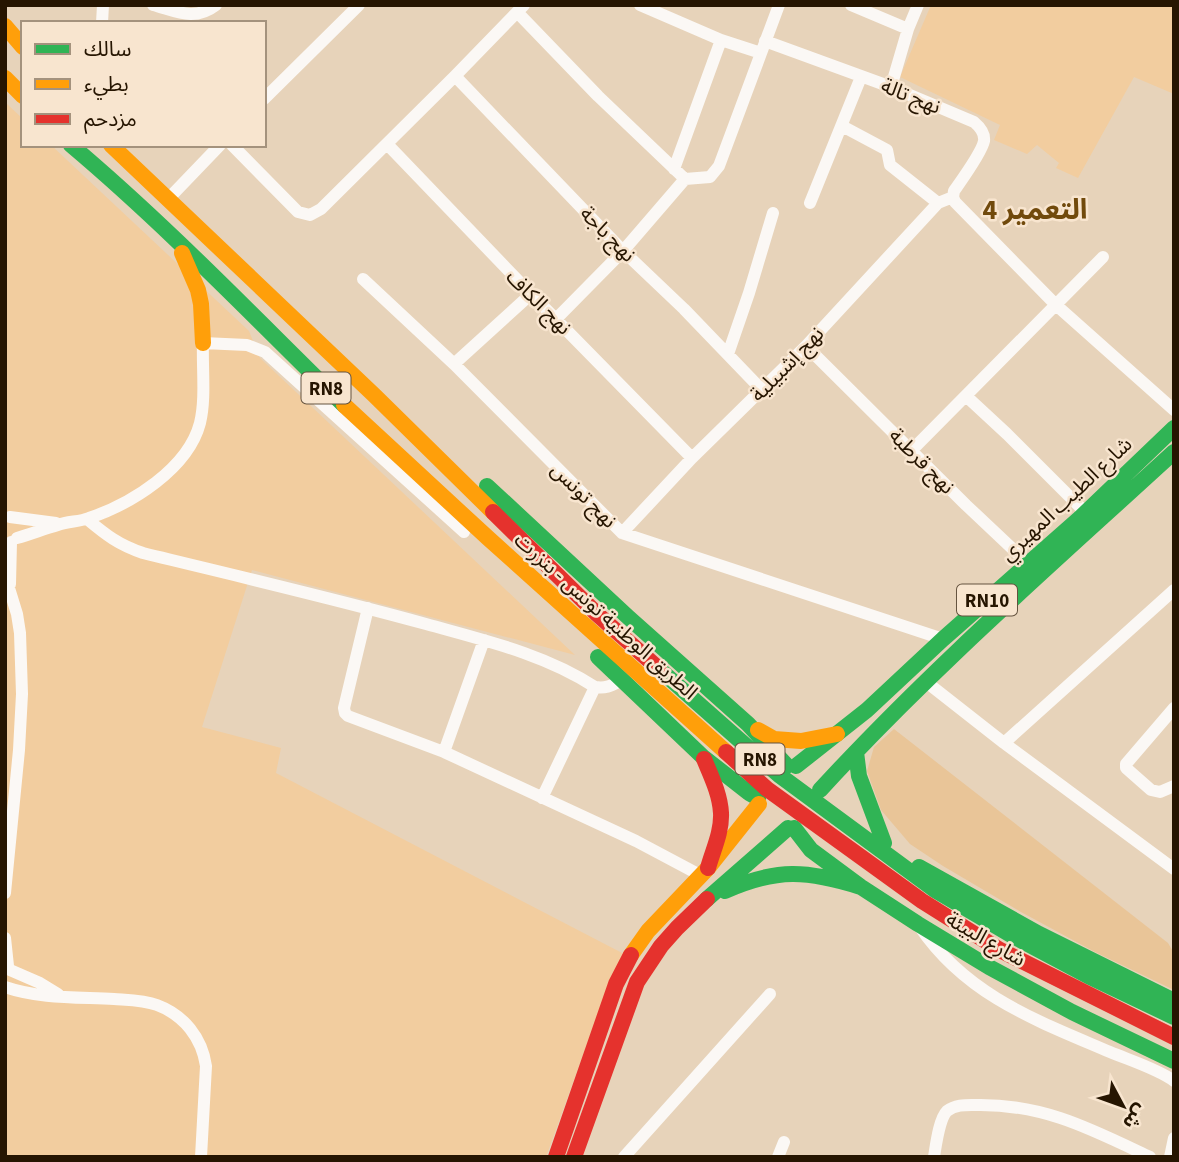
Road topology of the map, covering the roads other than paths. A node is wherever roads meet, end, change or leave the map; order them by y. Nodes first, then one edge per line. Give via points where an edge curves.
1 (153, 5) edge
2 (216, 5) edge
3 (359, 5) edge
4 (640, 5) edge
5 (675, 5) edge
6 (779, 5) edge
7 (851, 5) edge
8 (918, 5) edge
9 (521, 9) edge
10 (670, 19) junction
11 (5, 26) edge
12 (908, 29) junction
13 (722, 40) junction
14 (5, 41) edge
15 (21, 45) edge
16 (763, 47) junction
17 (21, 55) edge
18 (455, 76) junction
19 (861, 77) junction
20 (5, 78) edge
21 (891, 87) junction
22 (21, 94) edge
23 (266, 97) edge
24 (842, 126) junction
25 (387, 144) junction
26 (73, 147) edge
27 (113, 147) edge
28 (218, 147) edge
29 (234, 147) edge
30 (674, 169) junction
31 (685, 179) junction
32 (170, 197) junction
33 (953, 197) junction
34 (810, 203) dead end
35 (938, 204) junction
36 (773, 213) dead end
37 (177, 241) junction
38 (623, 251) junction
39 (1103, 257) dead end
40 (363, 279) dead end
41 (531, 294) junction
42 (1056, 305) junction
43 (556, 318) junction
44 (203, 343) junction
45 (806, 346) junction
46 (728, 354) junction
47 (454, 364) junction
48 (350, 373) junction
49 (762, 390) junction
50 (966, 396) junction
51 (348, 409) junction
52 (1174, 410) edge
53 (1174, 428) edge
54 (911, 451) junction
55 (1174, 452) edge
56 (692, 458) junction
57 (1085, 512) junction
58 (8, 517) edge
59 (87, 519) junction
60 (60, 524) junction
61 (464, 533) junction
62 (622, 533) junction
63 (11, 540) edge
64 (1034, 569) junction
65 (5, 575) edge
66 (1174, 590) edge
67 (10, 591) junction
68 (369, 608) junction
69 (943, 639) junction
70 (484, 640) junction
71 (622, 680) junction
72 (925, 681) junction
73 (595, 687) junction
74 (1174, 708) edge
75 (748, 724) junction
76 (837, 734) junction
77 (1004, 743) junction
78 (444, 752) junction
79 (856, 752) junction
80 (704, 757) junction
81 (792, 766) junction
82 (1174, 786) edge
83 (820, 792) junction
84 (542, 797) junction
85 (763, 810) junction
86 (791, 828) junction
87 (884, 843) junction
88 (1174, 869) edge
89 (704, 871) junction
90 (861, 887) junction
91 (5, 893) edge
92 (705, 901) junction
93 (918, 924) junction
94 (5, 938) edge
95 (8, 967) edge
96 (5, 986) edge
97 (770, 994) dead end
98 (61, 996) junction
99 (1174, 1001) edge
100 (1174, 1017) edge
101 (1174, 1037) edge
102 (1174, 1061) edge
103 (1174, 1081) edge
104 (1174, 1138) edge
105 (784, 1142) dead end
106 (577, 1155) edge
107 (201, 1157) edge
108 (556, 1157) edge
109 (624, 1157) edge
110 (778, 1157) edge
111 (934, 1157) edge
112 (1150, 1157) edge
113 (1171, 1157) edge

1 - 2 street via 190,15
3 - 23 street
4 - 10 street, نهج تالة
5 - 10 street
6 - 16 street
7 - 12 street
8 - 12 street
9 - 18 street
9 - 30 street via 598,96
10 - 13 street, نهج تالة
11 - 15 main road
12 - 21 street
13 - 16 street, نهج تالة
13 - 30 street
14 - 17 main road
16 - 19 street, نهج تالة
16 - 31 street via 719,166 710,177
18 - 25 street
18 - 38 street, نهج باجة
19 - 21 street, نهج تالة
19 - 24 street
20 - 22 main road
21 - 33 street, نهج تالة via 981,128 982,148
24 - 34 street
24 - 35 street via 887,150 890,165
25 - 29 street via 310,215 298,212
25 - 41 street, نهج الكاف
26 - 37 main road, الطريق الوطنية تونس - بنزرت / RN8
27 - 32 main road, الطريق الوطنية تونس - بنزرت / RN8
28 - 32 street
30 - 31 street
31 - 38 street
32 - 48 main road, الطريق الوطنية تونس - بنزرت / RN8
33 - 35 street, نهج إشبيلية
33 - 42 street
35 - 45 street, نهج إشبيلية
36 - 46 street
37 - 44 main road via 198,290
37 - 51 main road, الطريق الوطنية تونس - بنزرت / RN8
38 - 43 street
38 - 46 street, نهج باجة
39 - 42 street
40 - 47 street, نهج تونس
41 - 43 street, نهج الكاف
41 - 47 street
42 - 50 street
42 - 52 street
43 - 56 street, نهج الكاف
44 - 59 street via 200,425 180,460 140,495
44 - 61 street via 247,345 265,352
45 - 49 street, نهج إشبيلية
45 - 54 street, نهج قرطبة
46 - 49 street, نهج باجة
47 - 62 street, نهج تونس
48 - 75 main road via 402,410
48 - 100 main road, الطريق الوطنية تونس - بنزرت / RN8 via 597,614 779,775 935,890 1013,936
49 - 56 street, نهج إشبيلية
50 - 54 street
50 - 57 street
51 - 61 main road, RN8
51 - 101 main road, الطريق الوطنية تونس - بنزرت / RN8 via 767,789 922,901 1000,950
53 - 57 main road, شارع الطيب المهيري / RN10
54 - 64 street, نهج قرطبة
55 - 64 main road, شارع الطيب المهيري / RN10
56 - 62 street, نهج إشبيلية
57 - 64 main road, شارع الطيب المهيري / RN10
58 - 60 street
58 - 63 street via 18,523 19,530
59 - 60 street
59 - 68 street via 134,550
60 - 63 street
61 - 71 main road
62 - 69 street, نهج تونس
63 - 67 street
64 - 69 main road, شارع الطيب المهيري / RN10
64 - 72 main road, شارع الطيب المهيري / RN10
65 - 67 street
66 - 77 street
67 - 91 street via 20,633 22,694
68 - 70 street
68 - 78 street via 345,713
69 - 76 main road, شارع الطيب المهيري / RN10
70 - 73 street via 548,662
70 - 78 street
71 - 73 street via 610,687
71 - 80 main road
72 - 77 street
72 - 79 main road, شارع الطيب المهيري / RN10
73 - 84 street
74 - 82 street via 1126,764 1151,790 1160,792
75 - 76 main road via 774,738 801,741
75 - 81 main road
76 - 81 main road, شارع الطيب المهيري / RN10
77 - 88 street
78 - 84 street
79 - 83 main road, شارع الطيب المهيري / RN10
79 - 87 main road via 859,776
80 - 85 main road
80 - 89 main road via 721,811 717,838
81 - 83 main road via 812,776
81 - 85 main road, RN10 via 778,768 763,780 759,789
83 - 86 main road, RN10 via 814,816
83 - 87 main road, شارع البيئة via 829,805
84 - 89 street
85 - 86 main road via 778,826
85 - 89 main road, RN10
86 - 90 main road, شارع البيئة via 811,850
86 - 92 main road, RN10
87 - 99 main road, شارع البيئة via 1005,916
89 - 108 main road, RN10 via 648,931 616,984
90 - 92 main road via 821,875 792,873 743,882
90 - 93 main road, شارع البيئة
92 - 106 main road, RN10 via 662,944 638,979
93 - 102 main road, شارع البيئة via 1072,1012
93 - 103 street via 938,950 995,999
94 - 95 street
95 - 96 street
95 - 98 street
96 - 98 street via 33,995
97 - 109 street
98 - 107 street via 155,1004 197,1036 206,1066
104 - 113 street
105 - 110 street
111 - 112 street via 948,1110 989,1104 1024,1107 1077,1122

